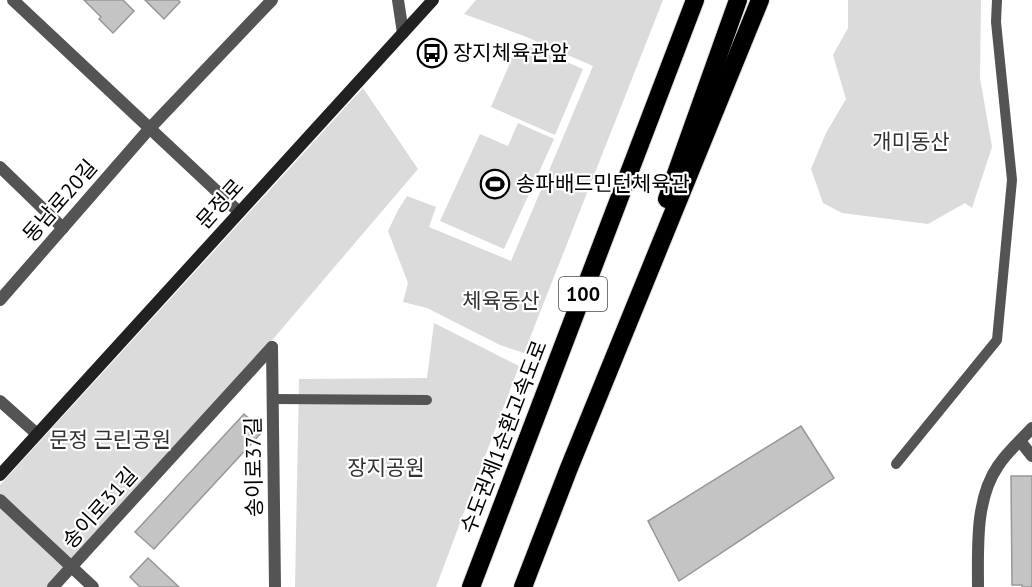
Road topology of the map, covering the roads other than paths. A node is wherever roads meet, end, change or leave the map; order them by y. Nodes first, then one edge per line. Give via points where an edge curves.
1 (13, 0) edge
2 (272, 0) edge
3 (398, 0) edge
4 (433, 0) edge
5 (695, 0) edge
6 (738, 0) edge
7 (760, 0) edge
8 (997, 0) edge
9 (403, 33) junction
10 (150, 128) junction
11 (0, 167) edge
12 (239, 212) junction
13 (63, 228) junction
14 (0, 300) edge
15 (272, 348) joint
16 (273, 399) junction
17 (0, 400) edge
18 (427, 400) dead end
19 (1032, 428) edge
20 (37, 434) junction
21 (1020, 441) junction
22 (1032, 456) edge
23 (896, 464) dead end
24 (569, 468) junction
25 (0, 475) edge
26 (0, 500) edge
27 (72, 568) junction
28 (53, 587) edge
29 (93, 587) edge
30 (275, 587) edge
31 (471, 587) edge
32 (523, 587) edge
33 (978, 587) edge

1 - 10 street
2 - 10 street, 동남로20길
3 - 9 street
4 - 9 street, 문정로
5 - 31 highway, 수도권제1순환고속도로 / 100
6 - 24 highway, 100
7 - 24 highway, 100
8 - 23 lane via 1012,180 997,340
9 - 12 street, 문정로
10 - 12 street
10 - 13 street, 동남로20길
11 - 13 street
12 - 20 street, 문정로
13 - 14 street, 동남로20길
15 - 16 street, 송이로37길
15 - 27 street, 송이로31길
16 - 18 lane
16 - 30 street, 송이로37길
17 - 20 street
19 - 21 street
20 - 25 street, 문정로
21 - 22 street
21 - 33 street via 999,464 987,486 979,532
24 - 32 highway, 100
26 - 27 street
27 - 28 street, 송이로31길
27 - 29 street

